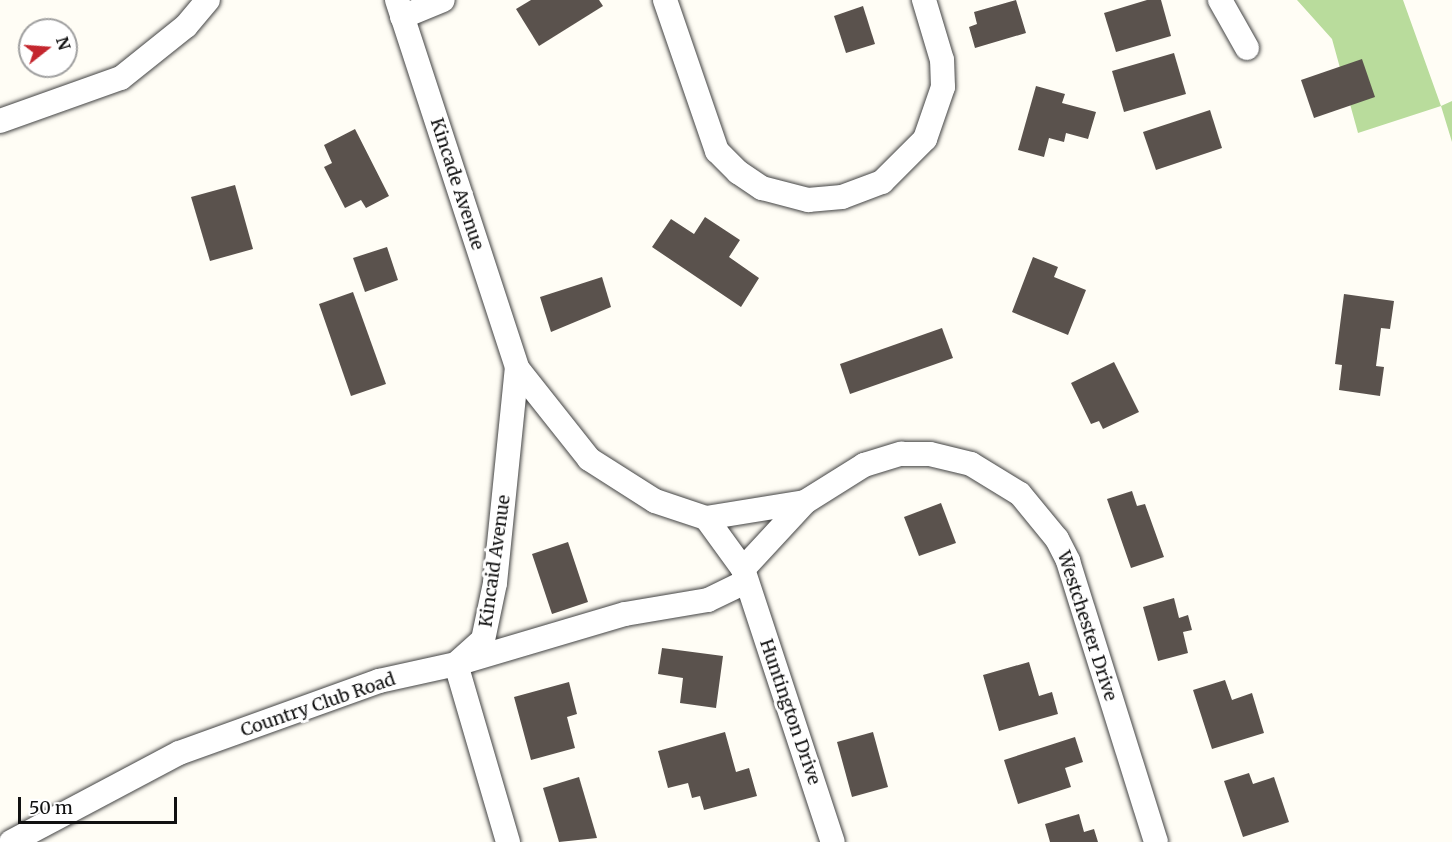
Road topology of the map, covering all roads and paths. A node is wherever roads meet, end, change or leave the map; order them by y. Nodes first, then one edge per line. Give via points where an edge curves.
1 (208, 0) edge
2 (443, 0) edge
3 (665, 0) edge
4 (924, 0) edge
5 (1220, 0) edge
6 (399, 8) edge
7 (1246, 48) dead end
8 (0, 121) edge
9 (517, 368) junction
10 (805, 502) junction
11 (706, 518) junction
12 (744, 575) junction
13 (456, 664) junction
14 (11, 842) edge
15 (508, 842) edge
16 (833, 842) edge
17 (1156, 842) edge

1 - 8 street via 186,26 120,78
2 - 6 street
3 - 4 street via 717,151 762,188 808,200 842,197 882,182 925,140 943,87 942,60
5 - 7 street
6 - 9 street, Kincade Avenue
9 - 11 street via 589,459 655,501
9 - 13 street, Kincaid Avenue via 495,583 483,640
10 - 11 street
10 - 12 street, Westchester Drive
10 - 17 street, Westchester Drive via 864,465 901,454 930,454 971,464 1020,494 1057,539 1068,561
11 - 12 street, Huntington Drive
12 - 13 street, Country Club Road via 708,600 626,614
12 - 16 street, Huntington Drive via 805,748
13 - 14 street, Country Club Road via 379,681 179,753
13 - 15 street

